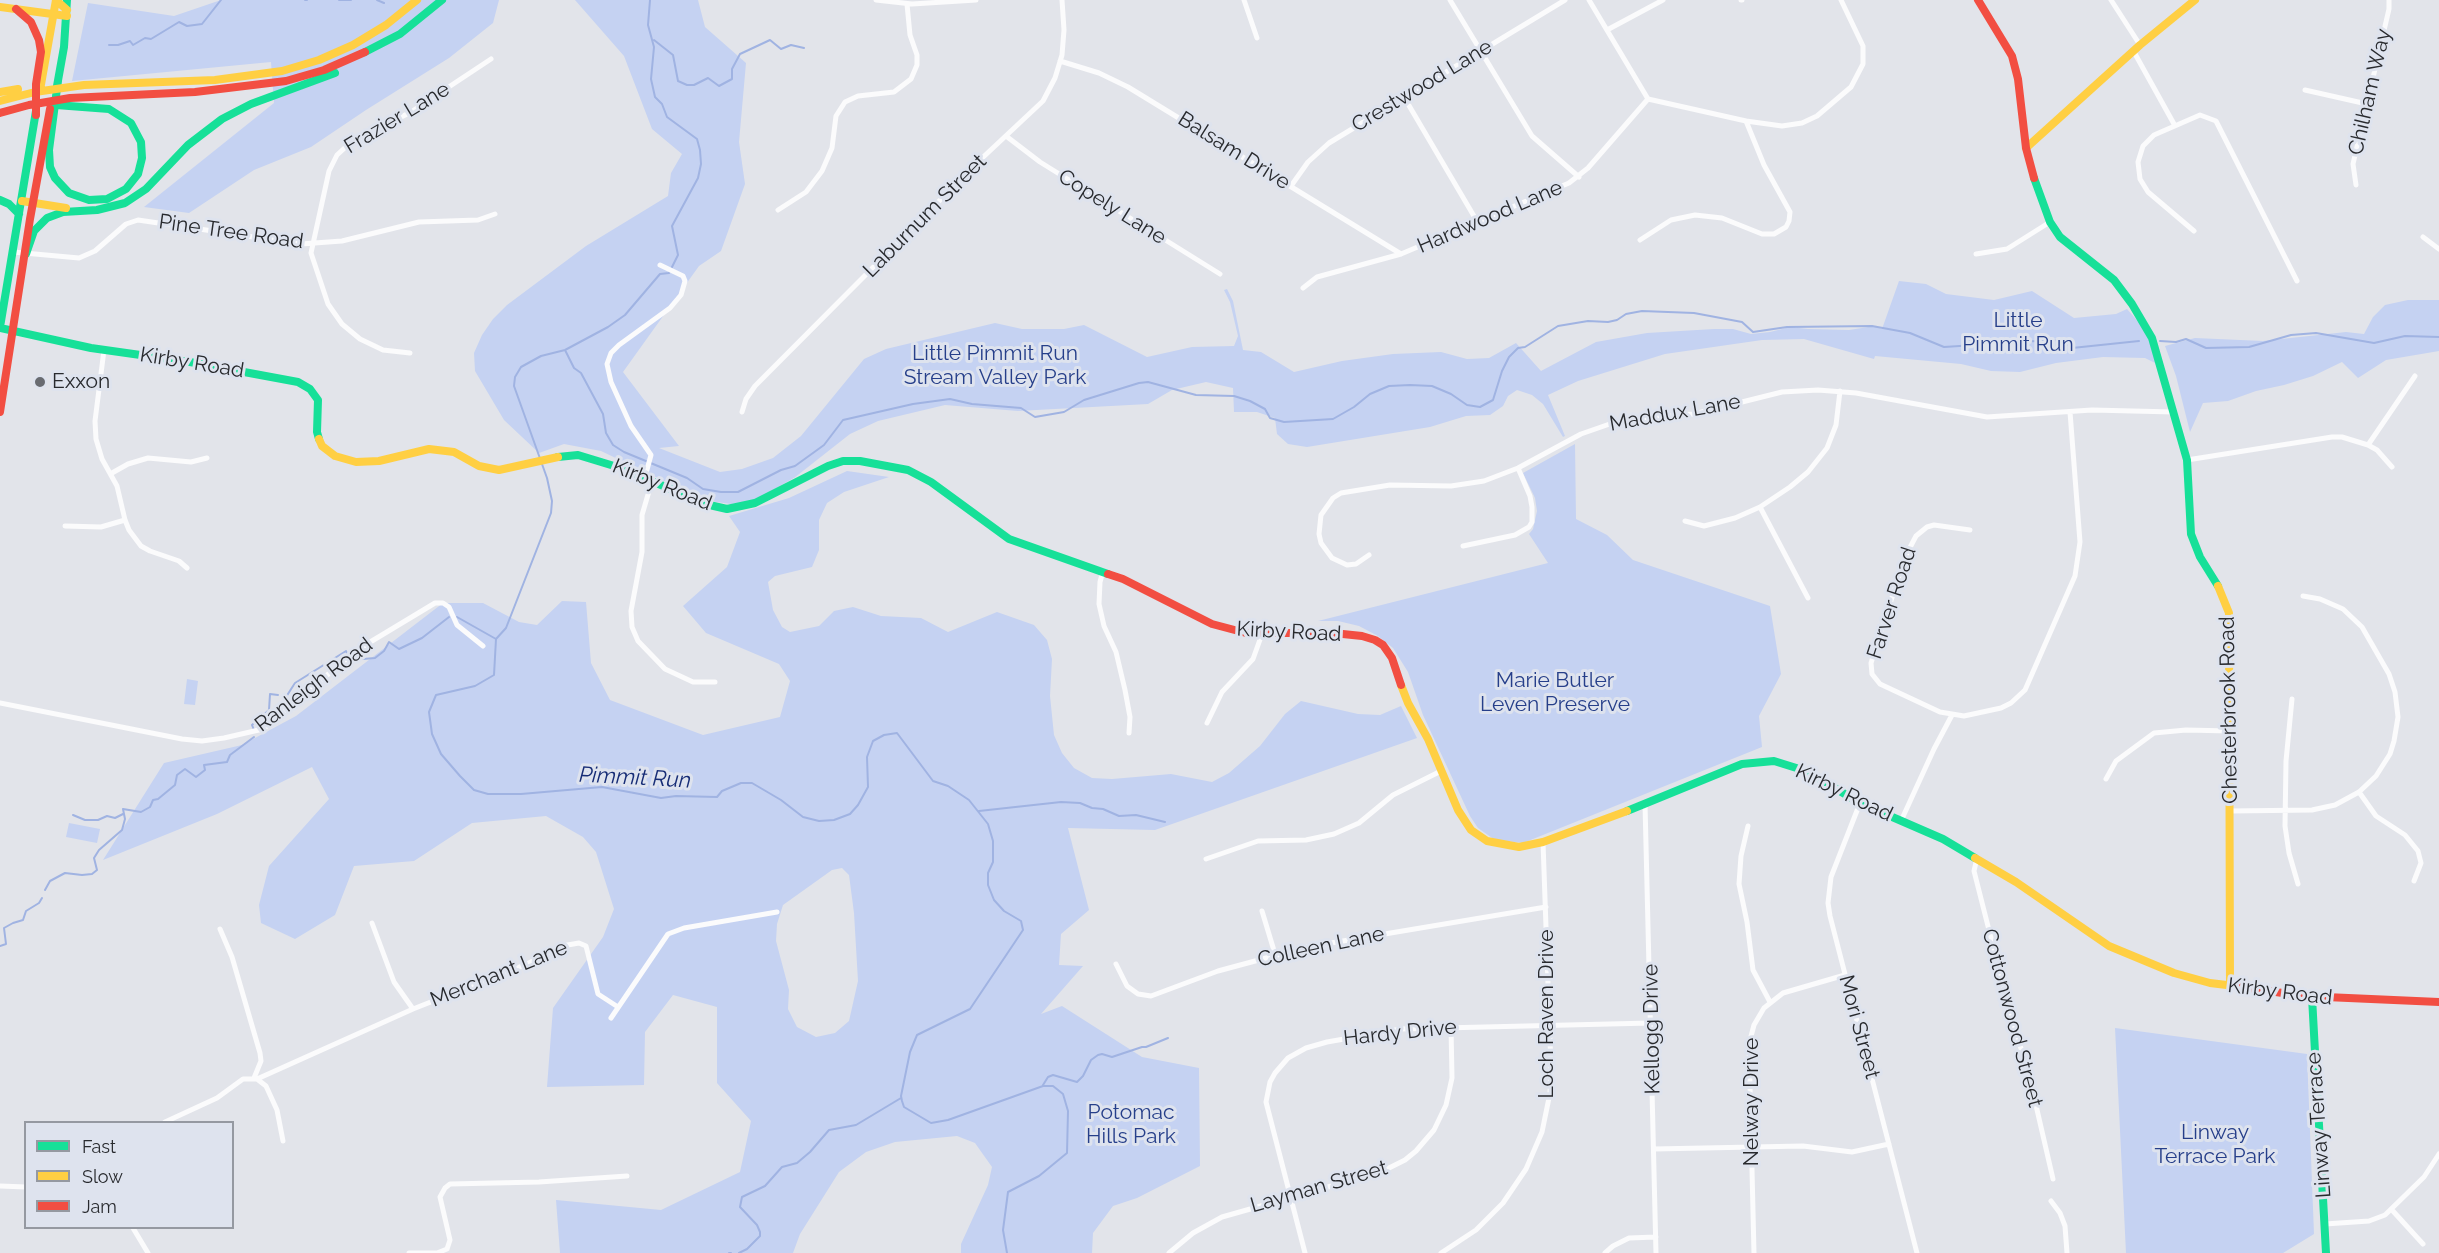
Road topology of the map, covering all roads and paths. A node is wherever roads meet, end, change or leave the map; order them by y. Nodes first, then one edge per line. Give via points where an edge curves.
1 (56, 0) edge
2 (68, 0) edge
3 (417, 0) edge
4 (442, 0) edge
5 (876, 0) edge
6 (976, 0) edge
7 (1062, 0) edge
8 (1244, 0) edge
9 (1450, 0) edge
10 (1565, 0) edge
11 (1589, 0) edge
12 (1663, 0) edge
13 (1841, 0) edge
14 (1978, 0) edge
15 (2111, 0) edge
16 (2195, 0) edge
17 (2389, 0) edge
18 (907, 4) junction
19 (0, 7) edge
20 (16, 9) junction
21 (67, 14) junction
22 (53, 15) junction
23 (1607, 30) junction
24 (399, 34) junction
25 (1257, 38) dead end
26 (2140, 45) junction
27 (1481, 51) junction
28 (2134, 52) junction
29 (491, 59) dead end
30 (1060, 61) junction
31 (41, 71) junction
32 (84, 85) junction
33 (2305, 90) dead end
34 (0, 92) edge
35 (1404, 97) junction
36 (1648, 99) junction
37 (0, 100) edge
38 (2367, 104) junction
39 (29, 105) junction
40 (0, 113) edge
41 (50, 121) junction
42 (1746, 121) junction
43 (2174, 124) junction
44 (1006, 136) junction
45 (2026, 148) junction
46 (1579, 177) junction
47 (2356, 185) dead end
48 (1291, 186) junction
49 (0, 200) edge
50 (22, 201) junction
51 (33, 203) junction
52 (778, 210) dead end
53 (81, 211) junction
54 (19, 214) junction
55 (495, 214) dead end
56 (1478, 222) junction
57 (2050, 222) junction
58 (2194, 231) dead end
59 (2423, 237) dead end
60 (1640, 240) dead end
61 (314, 244) junction
62 (2439, 249) edge
63 (13, 252) junction
64 (26, 254) junction
65 (1401, 254) junction
66 (1976, 254) dead end
67 (660, 265) dead end
68 (1220, 274) dead end
69 (2297, 281) dead end
70 (1303, 288) dead end
71 (0, 327) edge
72 (14, 331) junction
73 (104, 350) junction
74 (410, 353) dead end
75 (2415, 376) dead end
76 (1840, 391) junction
77 (0, 412) edge
78 (742, 412) dead end
79 (2070, 412) junction
80 (2175, 412) junction
81 (2368, 445) junction
82 (207, 458) dead end
83 (2187, 460) junction
84 (2392, 467) dead end
85 (1518, 468) junction
86 (112, 473) junction
87 (648, 477) junction
88 (1760, 507) junction
89 (124, 520) junction
90 (1685, 522) dead end
91 (65, 526) dead end
92 (1970, 530) dead end
93 (1463, 546) dead end
94 (1370, 555) dead end
95 (187, 568) dead end
96 (1103, 571) junction
97 (2303, 596) dead end
98 (1808, 598) dead end
99 (1262, 634) junction
100 (483, 646) dead end
101 (715, 682) dead end
102 (2292, 699) dead end
103 (0, 703) edge
104 (1952, 715) junction
105 (1207, 723) dead end
106 (2230, 731) junction
107 (1129, 733) dead end
108 (1441, 771) junction
109 (2106, 779) dead end
110 (2359, 792) junction
111 (1860, 803) junction
112 (1646, 804) junction
113 (2230, 811) junction
114 (2285, 811) junction
115 (1901, 821) junction
116 (1748, 826) dead end
117 (1543, 842) junction
118 (1977, 858) junction
119 (1206, 859) dead end
120 (2414, 881) dead end
121 (2298, 884) dead end
122 (1546, 907) junction
123 (1262, 911) dead end
124 (777, 912) dead end
125 (372, 923) dead end
126 (220, 929) dead end
127 (1275, 954) junction
128 (1116, 964) dead end
129 (1845, 975) junction
130 (2230, 986) junction
131 (2312, 997) junction
132 (1770, 1002) junction
133 (2439, 1002) edge
134 (618, 1007) junction
135 (413, 1009) junction
136 (611, 1018) dead end
137 (1651, 1023) junction
138 (1550, 1025) junction
139 (1451, 1027) junction
140 (256, 1079) junction
141 (167, 1121) edge
142 (283, 1141) dead end
143 (1889, 1144) junction
144 (1751, 1147) junction
145 (1654, 1149) junction
146 (2439, 1154) edge
147 (627, 1176) dead end
148 (2053, 1179) dead end
149 (0, 1186) edge
150 (24, 1187) edge
151 (1290, 1198) junction
152 (2051, 1202) dead end
153 (2392, 1210) junction
154 (2325, 1224) junction
155 (135, 1229) edge
156 (1656, 1237) junction
157 (2423, 1244) dead end
158 (447, 1249) junction
159 (148, 1253) edge
160 (409, 1253) edge
161 (453, 1253) edge
162 (1169, 1253) edge
163 (1305, 1253) edge
164 (1441, 1253) edge
165 (1605, 1253) edge
166 (1656, 1253) edge
167 (1754, 1253) edge
168 (1917, 1253) edge
169 (2067, 1253) edge
170 (2326, 1253) edge

1 - 21 main road
1 - 22 main road
2 - 21 main road
3 - 32 main road via 353,45 295,68 228,79
4 - 24 main road
5 - 18 street
6 - 18 street
7 - 30 street, Laburnum Street via 1064,38
8 - 25 street
9 - 27 street
10 - 27 street, Crestwood Lane
11 - 23 street
12 - 23 street
13 - 42 street via 1863,46 1863,64 1851,87 1817,116 1802,123 1782,126
14 - 45 main road, Chesterbrook Road via 2012,56
15 - 26 street
16 - 26 main road
17 - 38 street, Chilham Way
18 - 52 street via 917,56 911,79 894,92 858,96 845,102 836,116 832,148 822,171 806,192
19 - 20 main road
20 - 22 main road
20 - 31 main road via 29,19 38,36
21 - 22 main road
21 - 41 main road
22 - 31 main road
23 - 36 street
24 - 39 main road via 341,63 276,83 195,92 84,97
24 - 53 main road via 343,69 222,119 131,200
26 - 28 main road
27 - 35 street, Crestwood Lane
27 - 46 street via 1532,136
28 - 43 street
28 - 45 main road
29 - 61 street, Frazier Lane via 418,108 342,148 329,171
30 - 44 street, Laburnum Street via 1043,101
30 - 48 street, Balsam Drive via 1128,87
31 - 50 main road
32 - 34 main road
32 - 37 main road
33 - 38 street
35 - 48 street, Crestwood Lane via 1321,149
35 - 56 street
36 - 42 street
36 - 46 street, Hardwood Lane
38 - 47 street, Chilham Way via 2353,164
39 - 40 main road
39 - 41 main road via 101,108 126,118 136,130 142,150 139,170 131,184 119,194 99,200 66,191 50,167
41 - 51 main road
42 - 60 street via 1790,212 1786,227 1768,235 1722,218 1695,215 1671,220
43 - 58 street via 2148,140 2140,154 2138,171 2148,192
43 - 69 street via 2200,115 2216,121
44 - 68 street, Copely Lane via 1040,162
44 - 78 street, Laburnum Street via 755,386
45 - 57 main road, Chesterbrook Road
46 - 56 street, Hardwood Lane
48 - 65 street, Balsam Drive
49 - 54 main road
50 - 51 main road
50 - 54 main road
51 - 53 main road
51 - 64 main road
53 - 64 main road via 58,212 44,220 34,231
54 - 63 main road
55 - 61 street, Pine Tree Road via 478,220 419,222
56 - 65 street, Hardwood Lane
57 - 66 street via 2007,249
57 - 80 main road, Chesterbrook Road via 2060,237 2114,280 2132,304 2155,345
59 - 62 street
61 - 64 street, Pine Tree Road via 138,220 87,255 70,258
61 - 74 street, Frazier Lane via 311,253 321,289 342,324 371,345
63 - 64 street, Pine Tree Road
63 - 71 main road
64 - 72 main road
65 - 70 street, Hardwood Lane via 1317,277
67 - 87 street via 683,276 683,288 676,302 619,345 607,364 631,426 650,452
71 - 72 main road, Kirby Road
72 - 73 main road, Kirby Road
72 - 77 main road
73 - 86 street via 95,429 98,449
73 - 87 main road, Kirby Road via 303,384 318,400 320,442 329,453 347,460 379,461 440,449 493,470 570,455
75 - 81 street
76 - 79 street, Maddux Lane via 1987,417
76 - 85 street, Maddux Lane via 1782,392 1703,413 1612,422
76 - 88 street via 1836,425 1827,448 1808,472
79 - 80 street, Maddux Lane
79 - 104 street via 2080,542 2075,576 2030,681 2018,698 1990,712
80 - 83 main road, Chesterbrook Road
81 - 83 street via 2332,437
81 - 84 street
82 - 86 street via 191,462 148,458
83 - 106 main road, Chesterbrook Road via 2191,534 2229,613
85 - 93 street via 1530,496 1529,527 1515,535
85 - 94 street, Maddux Lane via 1468,484 1390,486 1341,493 1321,515 1321,543 1332,558 1347,565
86 - 89 street
87 - 96 main road, Kirby Road via 705,504 733,508 755,503 838,463 860,461 893,466 924,477 1018,543
87 - 101 street via 632,627 638,641 664,669 682,679
88 - 90 street via 1704,526
88 - 98 street
89 - 91 street via 101,527
89 - 95 street via 141,546
92 - 104 street, Farver Road via 1934,525 1916,536 1907,551 1871,663 1872,675 1880,684
96 - 99 main road, Kirby Road via 1212,624
96 - 107 street via 1099,604 1125,690
97 - 110 street via 2332,603 2351,614 2362,627 2395,692 2397,728 2390,754 2376,776
99 - 105 street via 1253,659 1222,692
99 - 108 main road, Kirby Road via 1333,633 1367,637 1383,645
100 - 103 street, Ranleigh Road via 457,625 448,607 435,603 357,650 263,729 202,741
102 - 114 street
104 - 115 street
106 - 109 street via 2154,733 2116,761
106 - 113 main road, Chesterbrook Road
108 - 117 main road, Kirby Road via 1458,810 1479,837 1519,847
108 - 119 street via 1393,795 1359,823 1334,834 1306,840 1258,841
110 - 114 street via 2335,805
110 - 120 street via 2376,816 2406,836 2418,851 2421,863
111 - 112 main road, Kirby Road via 1806,771 1766,761 1731,768
111 - 115 main road, Kirby Road
111 - 129 street, Mori Street via 1833,869 1829,890 1830,916
112 - 117 main road, Kirby Road
112 - 137 street, Kellogg Drive
113 - 114 street
113 - 130 main road, Chesterbrook Road
114 - 121 street via 2286,839
115 - 118 main road, Kirby Road
116 - 132 street via 1739,884 1753,970
117 - 122 street, Loch Raven Drive
118 - 130 main road, Kirby Road via 2109,946 2193,979
118 - 148 street, Cottonwood Street via 1974,871
122 - 127 street, Colleen Lane
122 - 138 street, Loch Raven Drive
123 - 127 street
124 - 134 street via 674,930 660,944
125 - 135 street via 394,982
126 - 140 street via 260,1053
127 - 128 street, Colleen Lane via 1150,996 1127,986
129 - 132 street, Nelway Drive via 1794,988
129 - 143 street, Mori Street
130 - 131 main road, Kirby Road
131 - 133 main road, Kirby Road
131 - 154 main road, Linway Terrace
132 - 144 street, Nelway Drive via 1754,1025 1749,1044
134 - 135 street, Merchant Lane via 598,994 588,950 579,943 562,946
134 - 136 street
135 - 140 street, Merchant Lane
137 - 138 street, Hardy Drive
137 - 145 street, Kellogg Drive
138 - 139 street, Hardy Drive
138 - 164 street, Loch Raven Drive via 1550,1093 1535,1151 1515,1187 1490,1217
139 - 151 street, Layman Street via 1450,1091 1441,1118 1426,1141 1406,1160 1382,1172
139 - 151 street, Hardy Drive via 1350,1036 1296,1052 1280,1065 1270,1082 1266,1102
140 - 141 street, Merchant Lane via 243,1079 217,1098
140 - 142 street via 266,1086 277,1110
143 - 144 street via 1852,1152 1803,1146
143 - 168 street, Mori Street
144 - 145 street
144 - 167 street, Nelway Drive
145 - 156 street, Kellogg Drive
146 - 153 street via 2424,1177
147 - 158 street via 456,1183 445,1188 440,1197 450,1240
149 - 150 street
151 - 162 street, Layman Street via 1222,1217 1193,1233
151 - 163 street, Hardy Drive
152 - 169 street via 2065,1226
153 - 154 street via 2369,1221
153 - 157 street
154 - 170 main road, Linway Terrace
155 - 159 street
156 - 165 street via 1629,1239
156 - 166 street, Kellogg Drive
158 - 160 street
158 - 161 street

